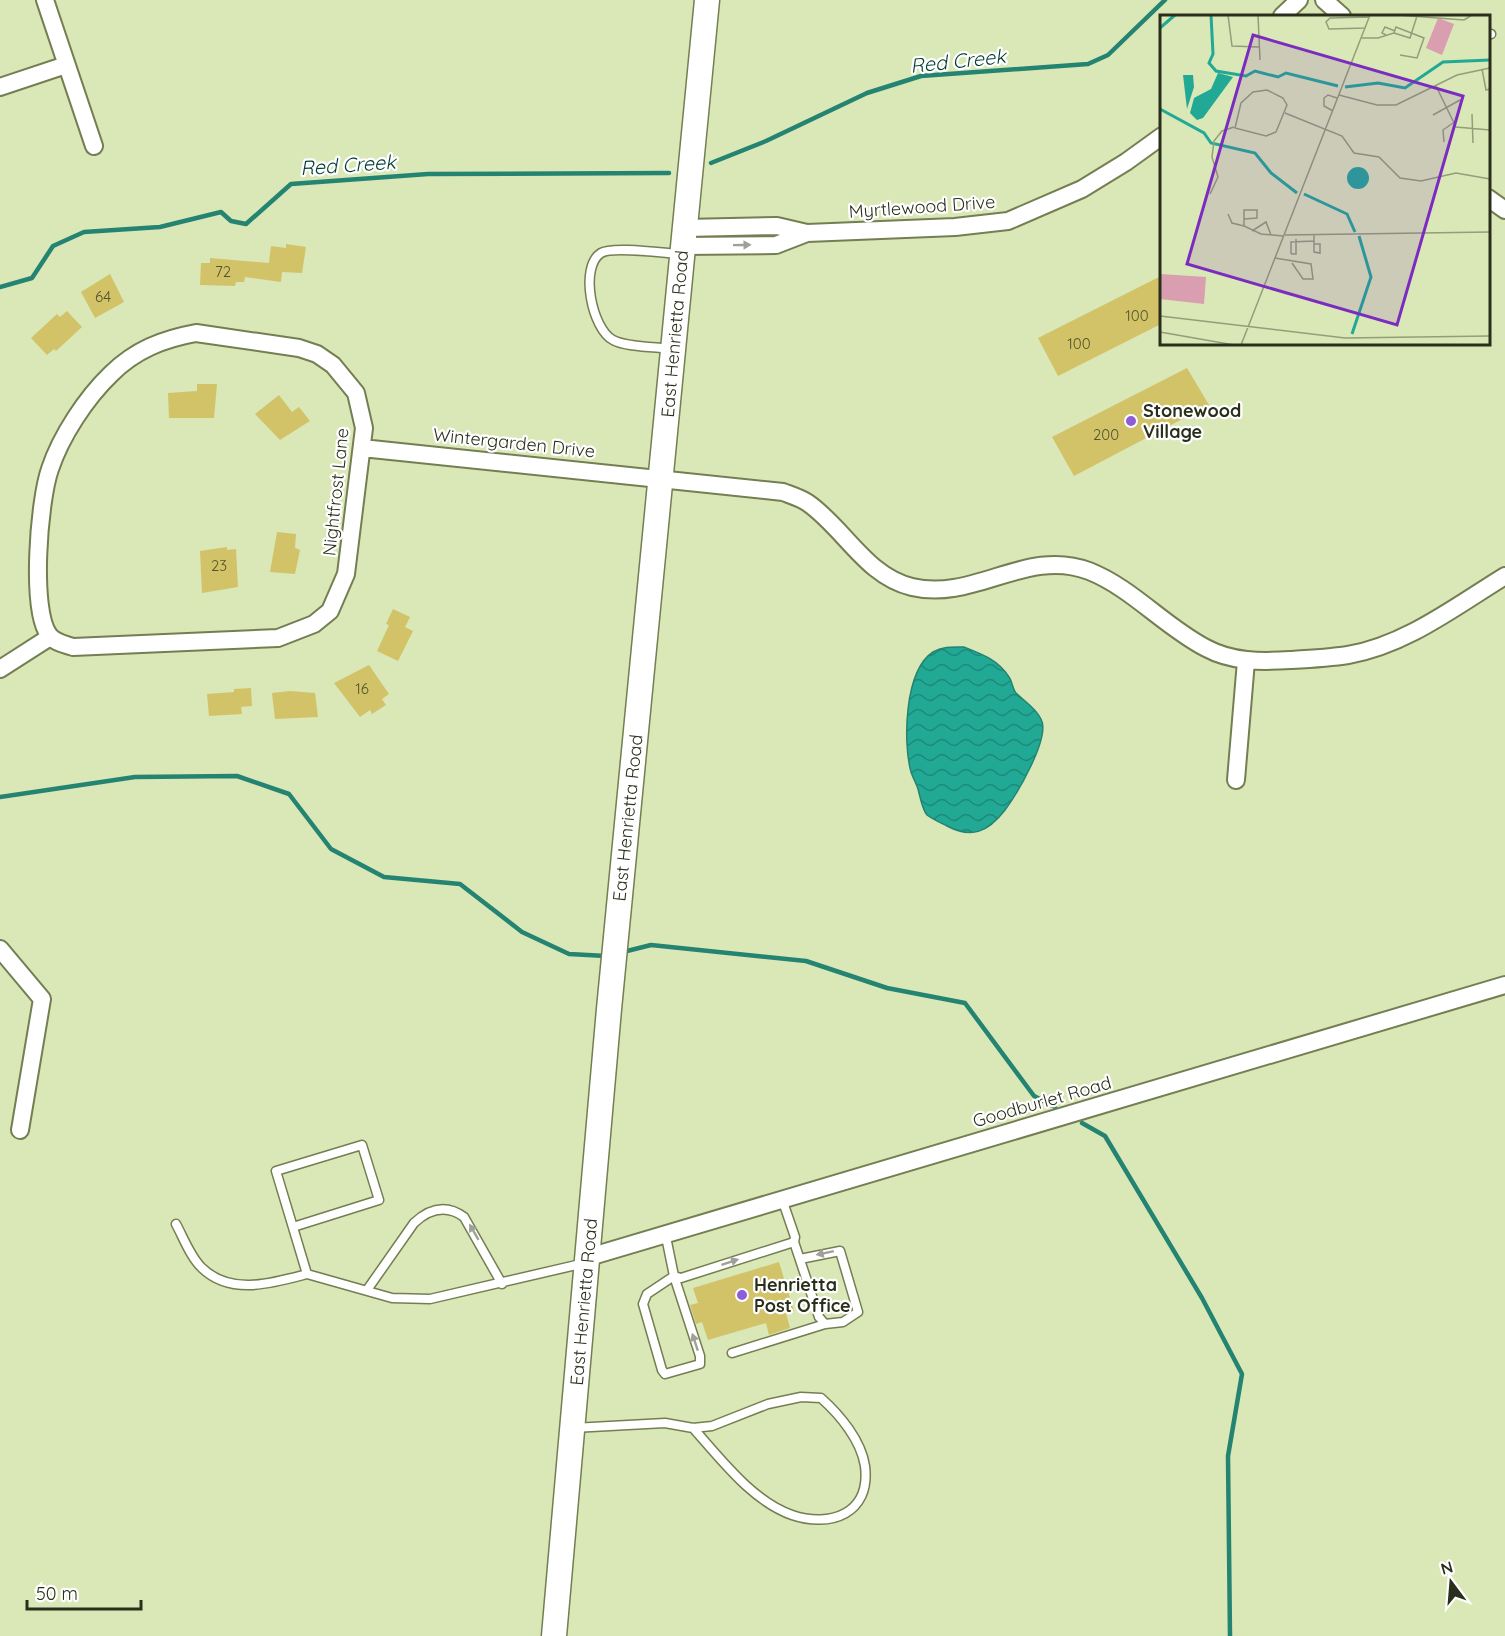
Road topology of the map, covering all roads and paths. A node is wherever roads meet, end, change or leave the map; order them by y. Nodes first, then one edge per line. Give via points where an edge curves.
1 (45, 0) edge
2 (707, 0) edge
3 (1299, 0) edge
4 (1324, 0) edge
5 (1283, 15) edge
6 (1341, 15) edge
7 (66, 65) junction
8 (0, 87) edge
9 (1160, 137) edge
10 (94, 146) dead end
11 (1490, 199) edge
12 (1505, 210) edge
13 (684, 243) junction
14 (673, 350) junction
15 (362, 447) junction
16 (662, 478) junction
17 (1505, 576) edge
18 (50, 637) junction
19 (1246, 660) junction
20 (0, 669) edge
21 (1236, 780) dead end
22 (0, 949) edge
23 (1505, 985) edge
24 (20, 1130) dead end
25 (782, 1198) junction
26 (176, 1224) dead end
27 (293, 1227) junction
28 (665, 1232) junction
29 (794, 1242) junction
30 (589, 1259) junction
31 (800, 1260) junction
32 (307, 1274) junction
33 (674, 1276) junction
34 (502, 1284) junction
35 (367, 1290) junction
36 (825, 1324) junction
37 (732, 1353) dead end
38 (573, 1428) junction
39 (693, 1428) junction
40 (554, 1636) edge

1 - 7 street
2 - 13 main road, East Henrietta Road
3 - 5 street
4 - 6 street
7 - 8 street
7 - 10 street
9 - 13 street, Myrtlewood Drive via 1082,189 1008,221 807,233 777,226
11 - 12 street
13 - 14 main road, East Henrietta Road
13 - 14 lane via 608,250 595,259 591,268 594,314 604,334 615,341
14 - 16 main road, East Henrietta Road
15 - 16 street, Wintergarden Drive
15 - 18 street, Nightfrost Lane via 346,574 330,611 314,624 278,638 254,640 74,646
15 - 18 street, Nightfrost Lane via 364,428 356,393 338,369 317,354 196,333 156,343 134,354 110,374 86,403 50,468 42,503 38,589
16 - 19 street, Wintergarden Drive via 783,492 806,502 879,572 914,588 960,588 1033,566 1069,566 1089,571 1205,648
16 - 30 main road, East Henrietta Road
17 - 19 street, Wintergarden Drive via 1410,633 1370,650 1312,658
18 - 20 street
19 - 21 street
22 - 24 street via 42,999
23 - 25 street, Goodburlet Road
25 - 28 street, Goodburlet Road
25 - 29 lane
26 - 32 lane via 201,1268 222,1281 246,1287
27 - 27 lane via 276,1171 362,1145 379,1200
27 - 32 lane
28 - 30 street, Goodburlet Road
28 - 33 lane
29 - 31 lane
33 -> 29 lane via 681,1278
30 - 34 lane
30 - 38 main road, East Henrietta Road
31 - 36 lane via 819,1317
36 -> 31 lane via 843,1322 858,1312 840,1251
32 - 35 lane
33 -> 33 lane via 647,1294 643,1304 665,1374 699,1364 700,1356
34 - 35 lane via 430,1299 392,1298
34 -> 35 lane via 464,1217 440,1209 414,1223
36 - 37 lane
38 - 39 lane via 665,1423
38 - 40 main road, East Henrietta Road
39 - 39 lane via 712,1426 768,1404 801,1397 821,1398 838,1414 855,1440 865,1465 861,1495 846,1514 825,1521 792,1515 765,1502

